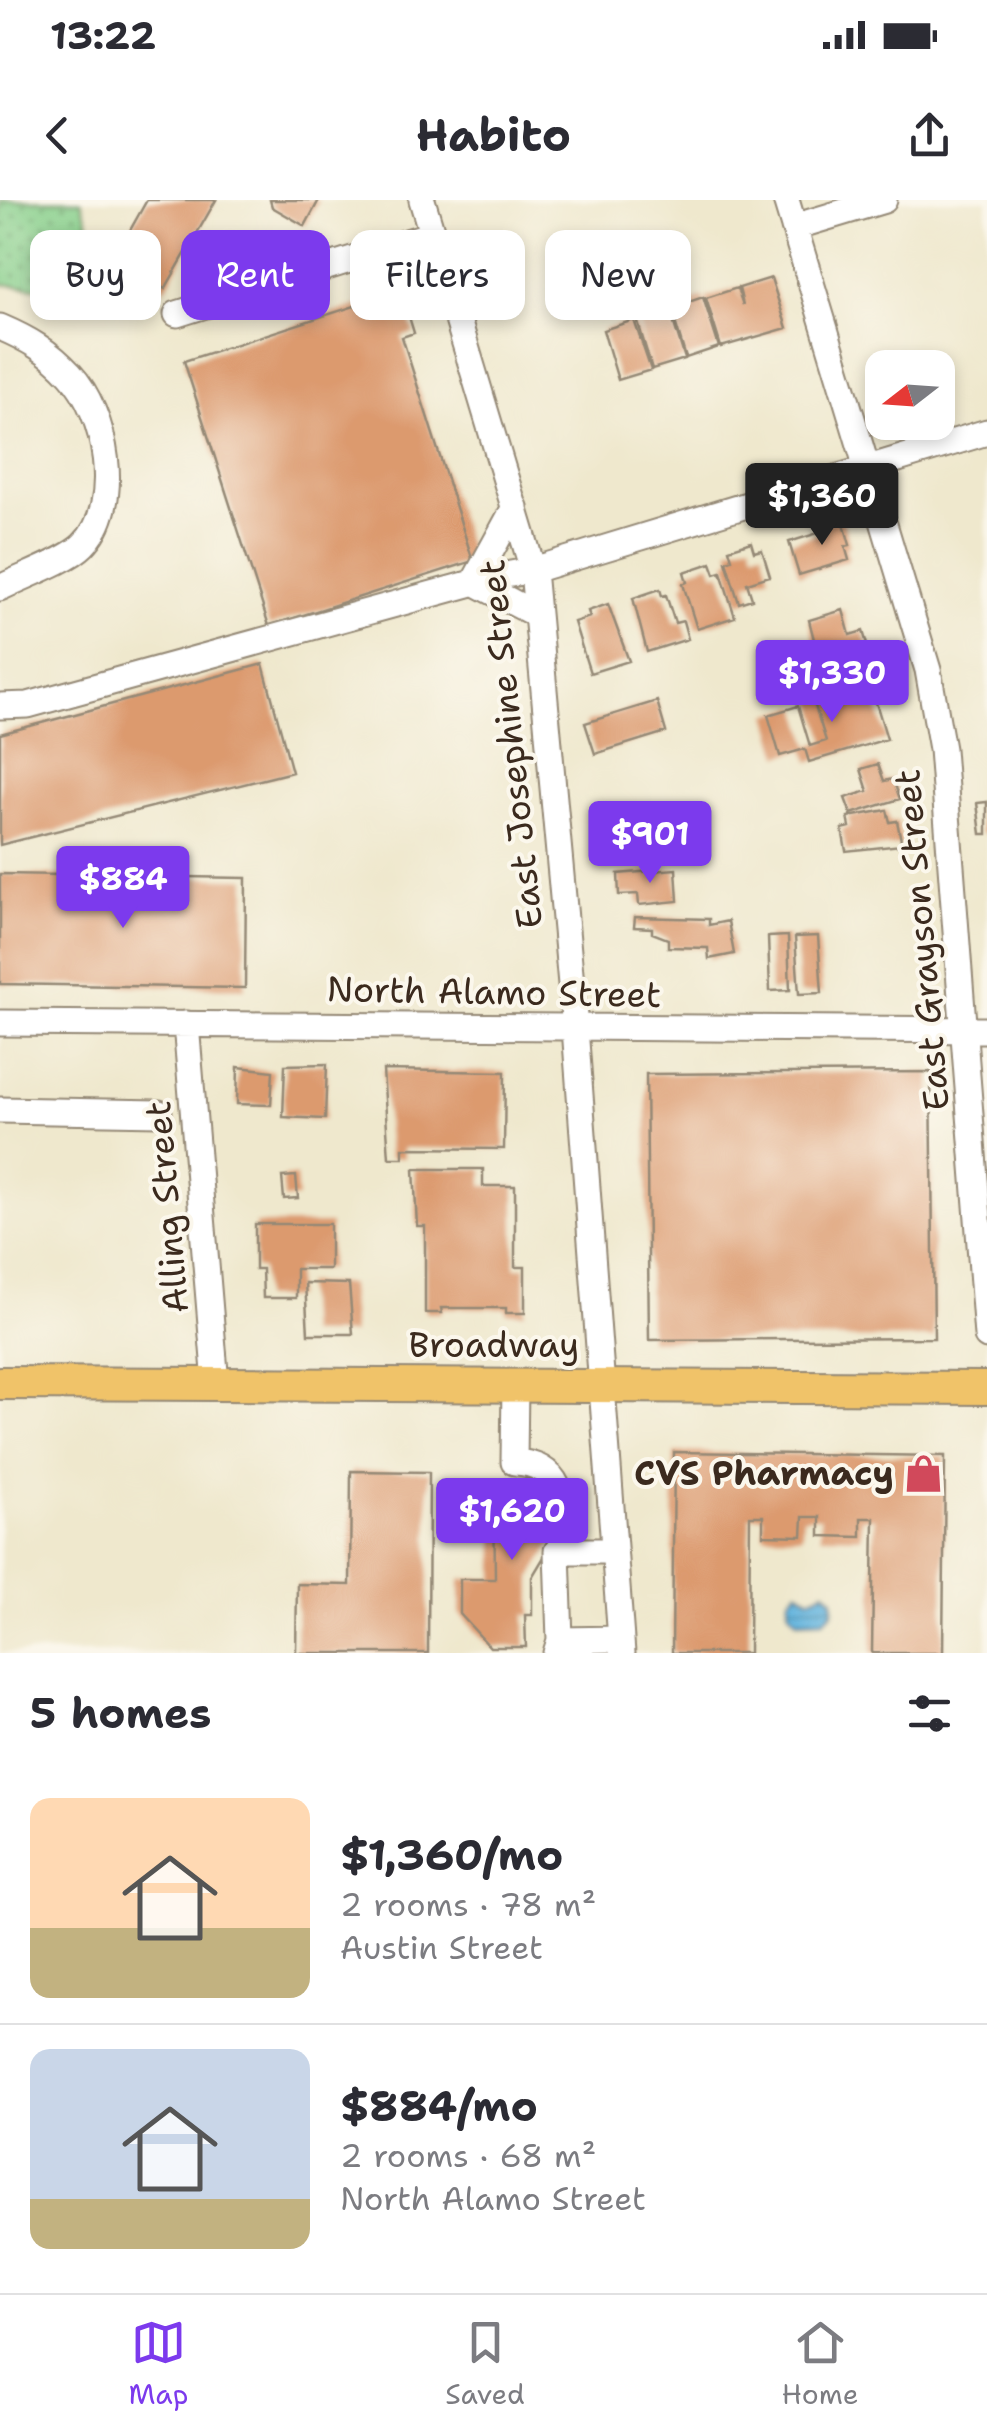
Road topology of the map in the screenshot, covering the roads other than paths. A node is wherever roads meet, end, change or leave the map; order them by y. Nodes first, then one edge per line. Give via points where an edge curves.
1 (422, 200) edge
2 (786, 200) edge
3 (884, 200) edge
4 (794, 228) junction
5 (431, 230) edge
6 (350, 260) edge
7 (177, 314) dead end
8 (458, 320) edge
9 (0, 328) edge
10 (987, 432) edge
11 (867, 468) junction
12 (514, 507) junction
13 (534, 570) junction
14 (474, 582) junction
15 (0, 588) edge
16 (537, 615) junction
17 (0, 706) edge
18 (0, 1023) edge
19 (186, 1024) junction
20 (575, 1028) junction
21 (976, 1030) edge
22 (0, 1110) edge
23 (159, 1114) dead end
24 (987, 1336) edge
25 (0, 1383) edge
26 (216, 1384) junction
27 (515, 1384) junction
28 (601, 1385) junction
29 (987, 1388) edge
30 (565, 1551) junction
31 (614, 1551) junction
32 (558, 1646) edge
33 (622, 1646) edge

1 - 5 street, East Josephine Street
2 - 4 street, East Grayson Street
3 - 4 street
4 - 11 street, East Grayson Street
6 - 7 street
8 - 12 street, East Josephine Street
9 - 15 street via 34,342 73,376 95,416 106,468 102,511 82,546
10 - 11 street
11 - 13 street
11 - 21 street, East Grayson Street via 928,670
12 - 13 street, East Josephine Street
12 - 14 street
13 - 14 street
13 - 16 street, East Josephine Street
14 - 16 street
14 - 17 street via 28,705
16 - 20 street, East Josephine Street
18 - 19 street, North Alamo Street
19 - 20 street, North Alamo Street
19 - 26 street, Alling Street
20 - 21 street, North Alamo Street
20 - 28 street, East Josephine Street
21 - 24 street, East Grayson Street
22 - 23 street
25 - 26 main road, Broadway
26 - 27 main road, Broadway
27 - 28 main road, Broadway
27 - 30 street via 514,1462 551,1472 562,1490
28 - 29 main road, Broadway
28 - 31 street, East Josephine Street
30 - 31 street
30 - 32 street via 558,1551
31 - 33 street, East Josephine Street
32 - 33 street

